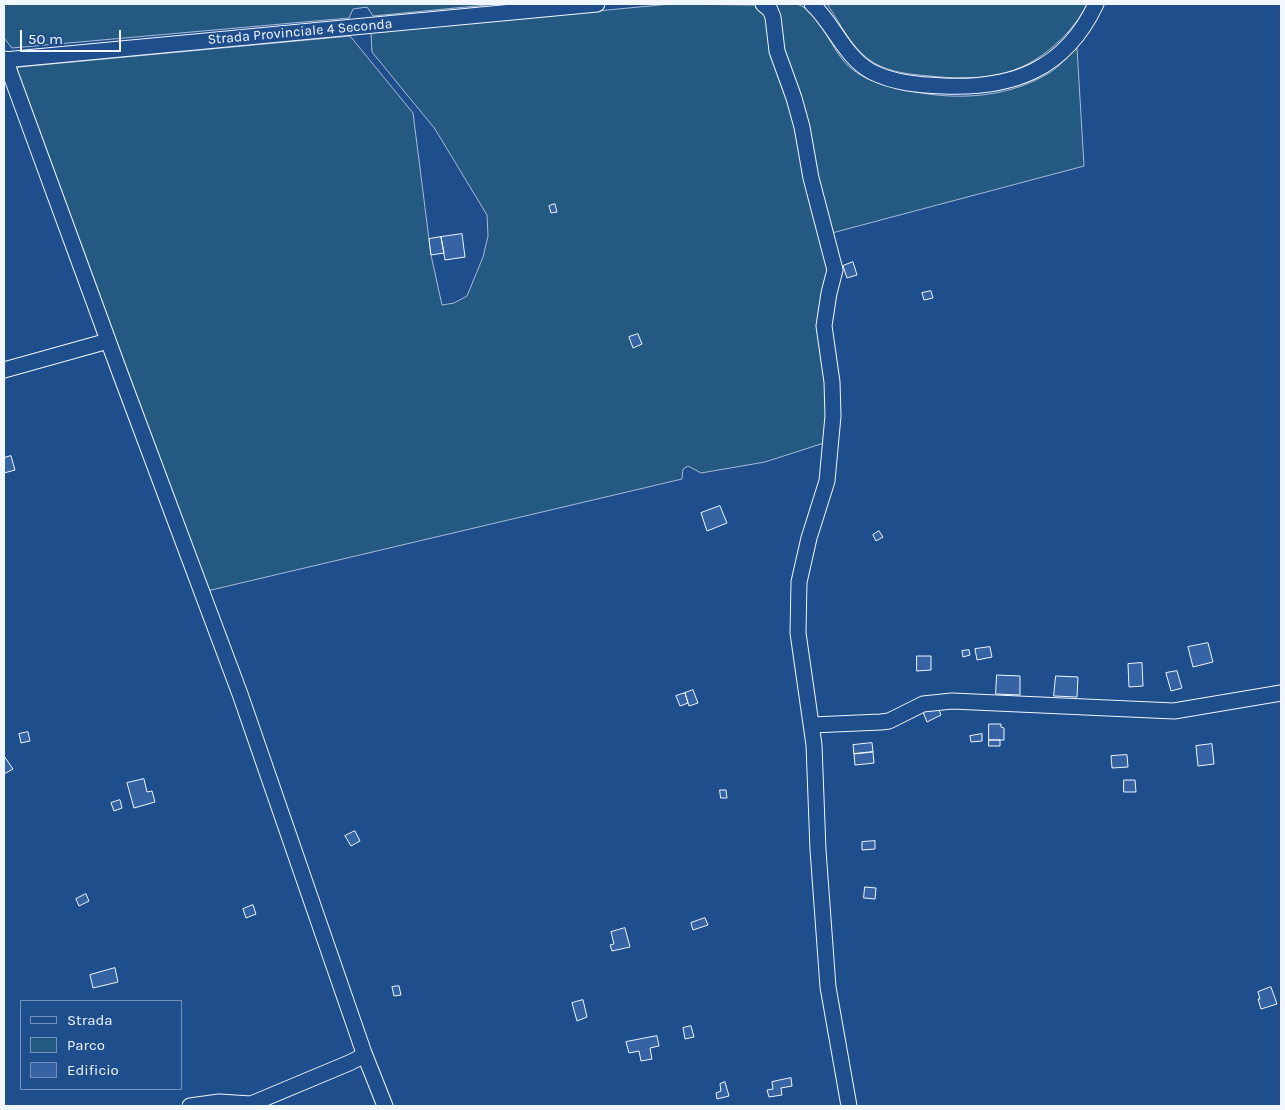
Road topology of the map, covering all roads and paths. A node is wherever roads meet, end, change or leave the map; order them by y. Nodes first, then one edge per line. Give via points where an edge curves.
1 (597, 4) edge
2 (763, 4) edge
3 (812, 4) edge
4 (1096, 4) edge
5 (4, 59) edge
6 (108, 342) junction
7 (4, 370) edge
8 (1281, 694) edge
9 (812, 725) junction
10 (364, 1053) junction
11 (190, 1106) edge
12 (385, 1106) edge
13 (849, 1106) edge

1 - 5 street, Strada Provinciale 4 Seconda
2 - 9 street via 773,17 777,51 802,127 811,178 835,270 824,326 834,416 827,481 799,582 798,633
3 - 4 street via 849,52 872,71 903,82 955,87 1004,83 1041,68 1068,45
5 - 6 street
6 - 7 street
6 - 10 street via 240,694
8 - 9 street via 1174,711 932,702 889,721
9 - 13 street via 821,907 828,978
10 - 11 street via 349,1063 251,1104 219,1102
10 - 12 street

